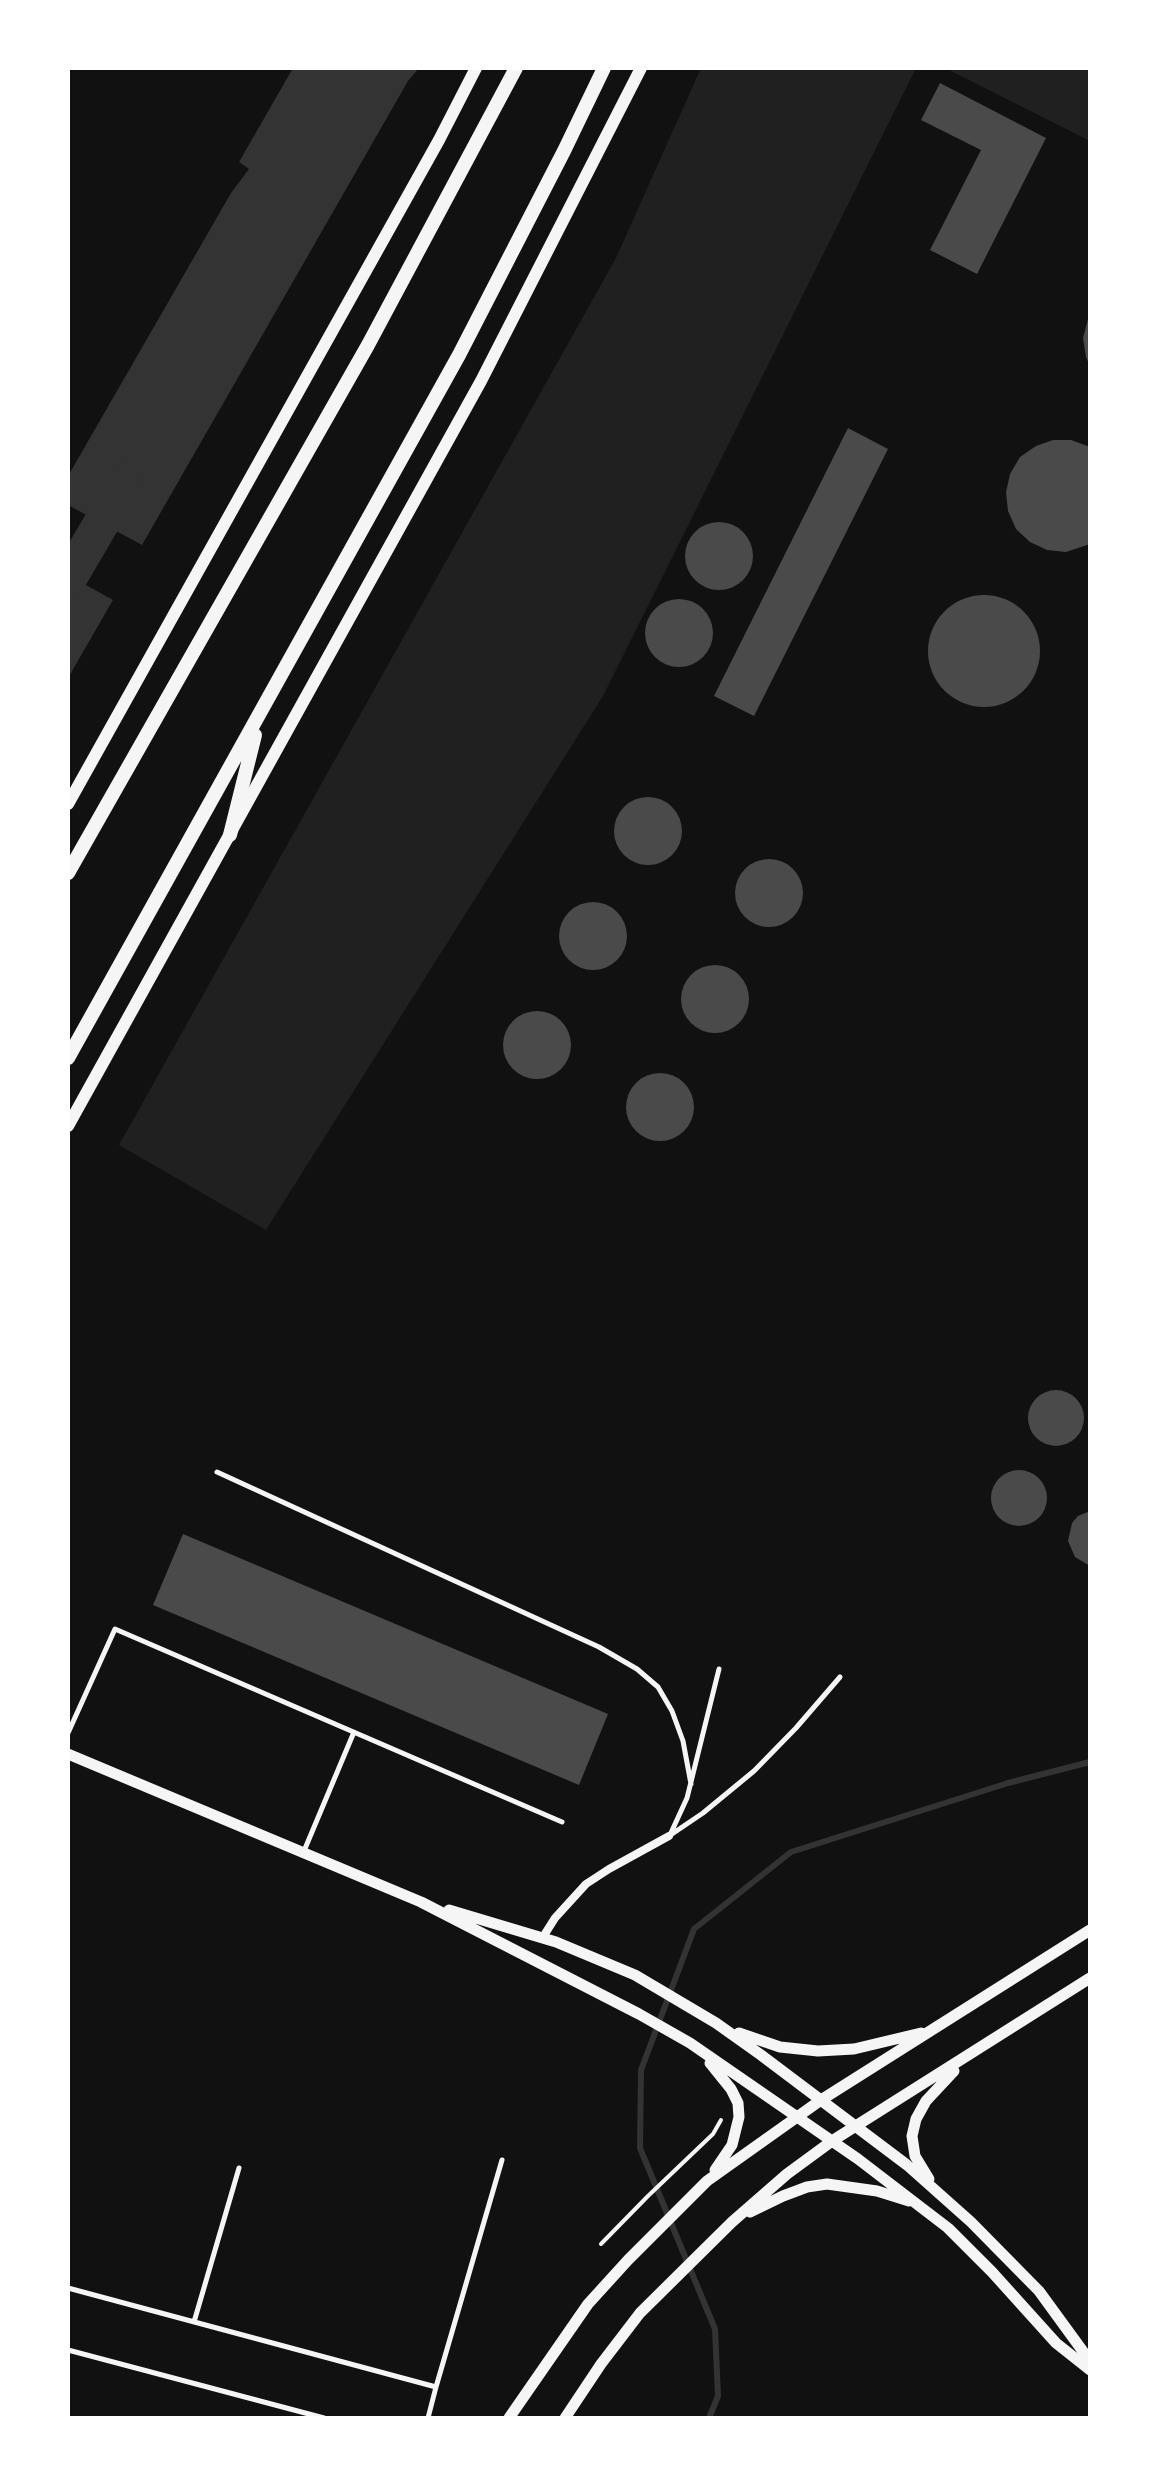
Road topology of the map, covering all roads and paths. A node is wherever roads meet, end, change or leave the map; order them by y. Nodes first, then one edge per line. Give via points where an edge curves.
1 (476, 68) edge
2 (516, 68) edge
3 (604, 68) edge
4 (641, 68) edge
5 (260, 716) junction
6 (68, 804) edge
7 (230, 835) junction
8 (68, 873) edge
9 (68, 1058) edge
10 (68, 1126) edge
11 (217, 1472) dead end
12 (719, 1669) dead end
13 (840, 1677) dead end
14 (354, 1732) junction
15 (68, 1733) edge
16 (68, 1754) edge
17 (691, 1784) junction
18 (562, 1822) dead end
19 (669, 1836) junction
20 (303, 1852) junction
21 (421, 1902) junction
22 (1090, 1930) edge
23 (543, 1937) junction
24 (1090, 1978) edge
25 (716, 2023) junction
26 (933, 2029) junction
27 (690, 2043) junction
28 (976, 2050) junction
29 (821, 2100) junction
30 (797, 2116) junction
31 (723, 2117) dead end
32 (855, 2127) junction
33 (832, 2141) junction
34 (502, 2160) dead end
35 (239, 2168) dead end
36 (707, 2181) junction
37 (936, 2190) junction
38 (917, 2203) junction
39 (732, 2222) junction
40 (601, 2244) dead end
41 (68, 2288) edge
42 (194, 2322) junction
43 (68, 2350) edge
44 (1090, 2361) edge
45 (1090, 2370) edge
46 (436, 2387) junction
47 (324, 2418) edge
48 (428, 2418) edge
49 (509, 2418) edge
50 (565, 2418) edge

1 - 6 main road
2 - 8 main road via 368,345
3 - 5 main road via 459,355
4 - 7 main road via 481,381
5 - 7 main road
5 - 9 main road
7 - 10 main road
11 - 17 lane via 637,1669 658,1687 672,1711
12 - 17 lane
13 - 19 lane via 754,1771
14 - 15 lane via 115,1629
14 - 18 lane
14 - 20 lane
16 - 20 street
17 - 19 lane
19 - 23 street via 586,1884
20 - 21 street
21 - 23 street
21 - 27 street
22 - 26 street
23 - 25 street via 635,1975
24 - 28 street
25 - 26 street via 780,2047 810,2051 854,2049
25 - 29 street
26 - 29 street
27 - 30 street
27 - 36 street via 720,2073 738,2103 732,2145
28 - 32 street
28 - 37 street via 926,2101 916,2119 915,2156
29 - 30 street
29 - 32 street
30 - 33 street
30 - 36 street
31 - 40 path via 713,2134
32 - 33 street
32 - 37 street
33 - 38 street
33 - 39 street
34 - 46 lane
35 - 42 lane
36 - 49 street via 588,2304
37 - 44 street via 1039,2291
38 - 39 street via 827,2184 783,2196
38 - 45 street via 992,2272 1056,2343
39 - 50 street via 640,2313
41 - 42 lane
42 - 46 lane
43 - 47 lane
46 - 48 lane

